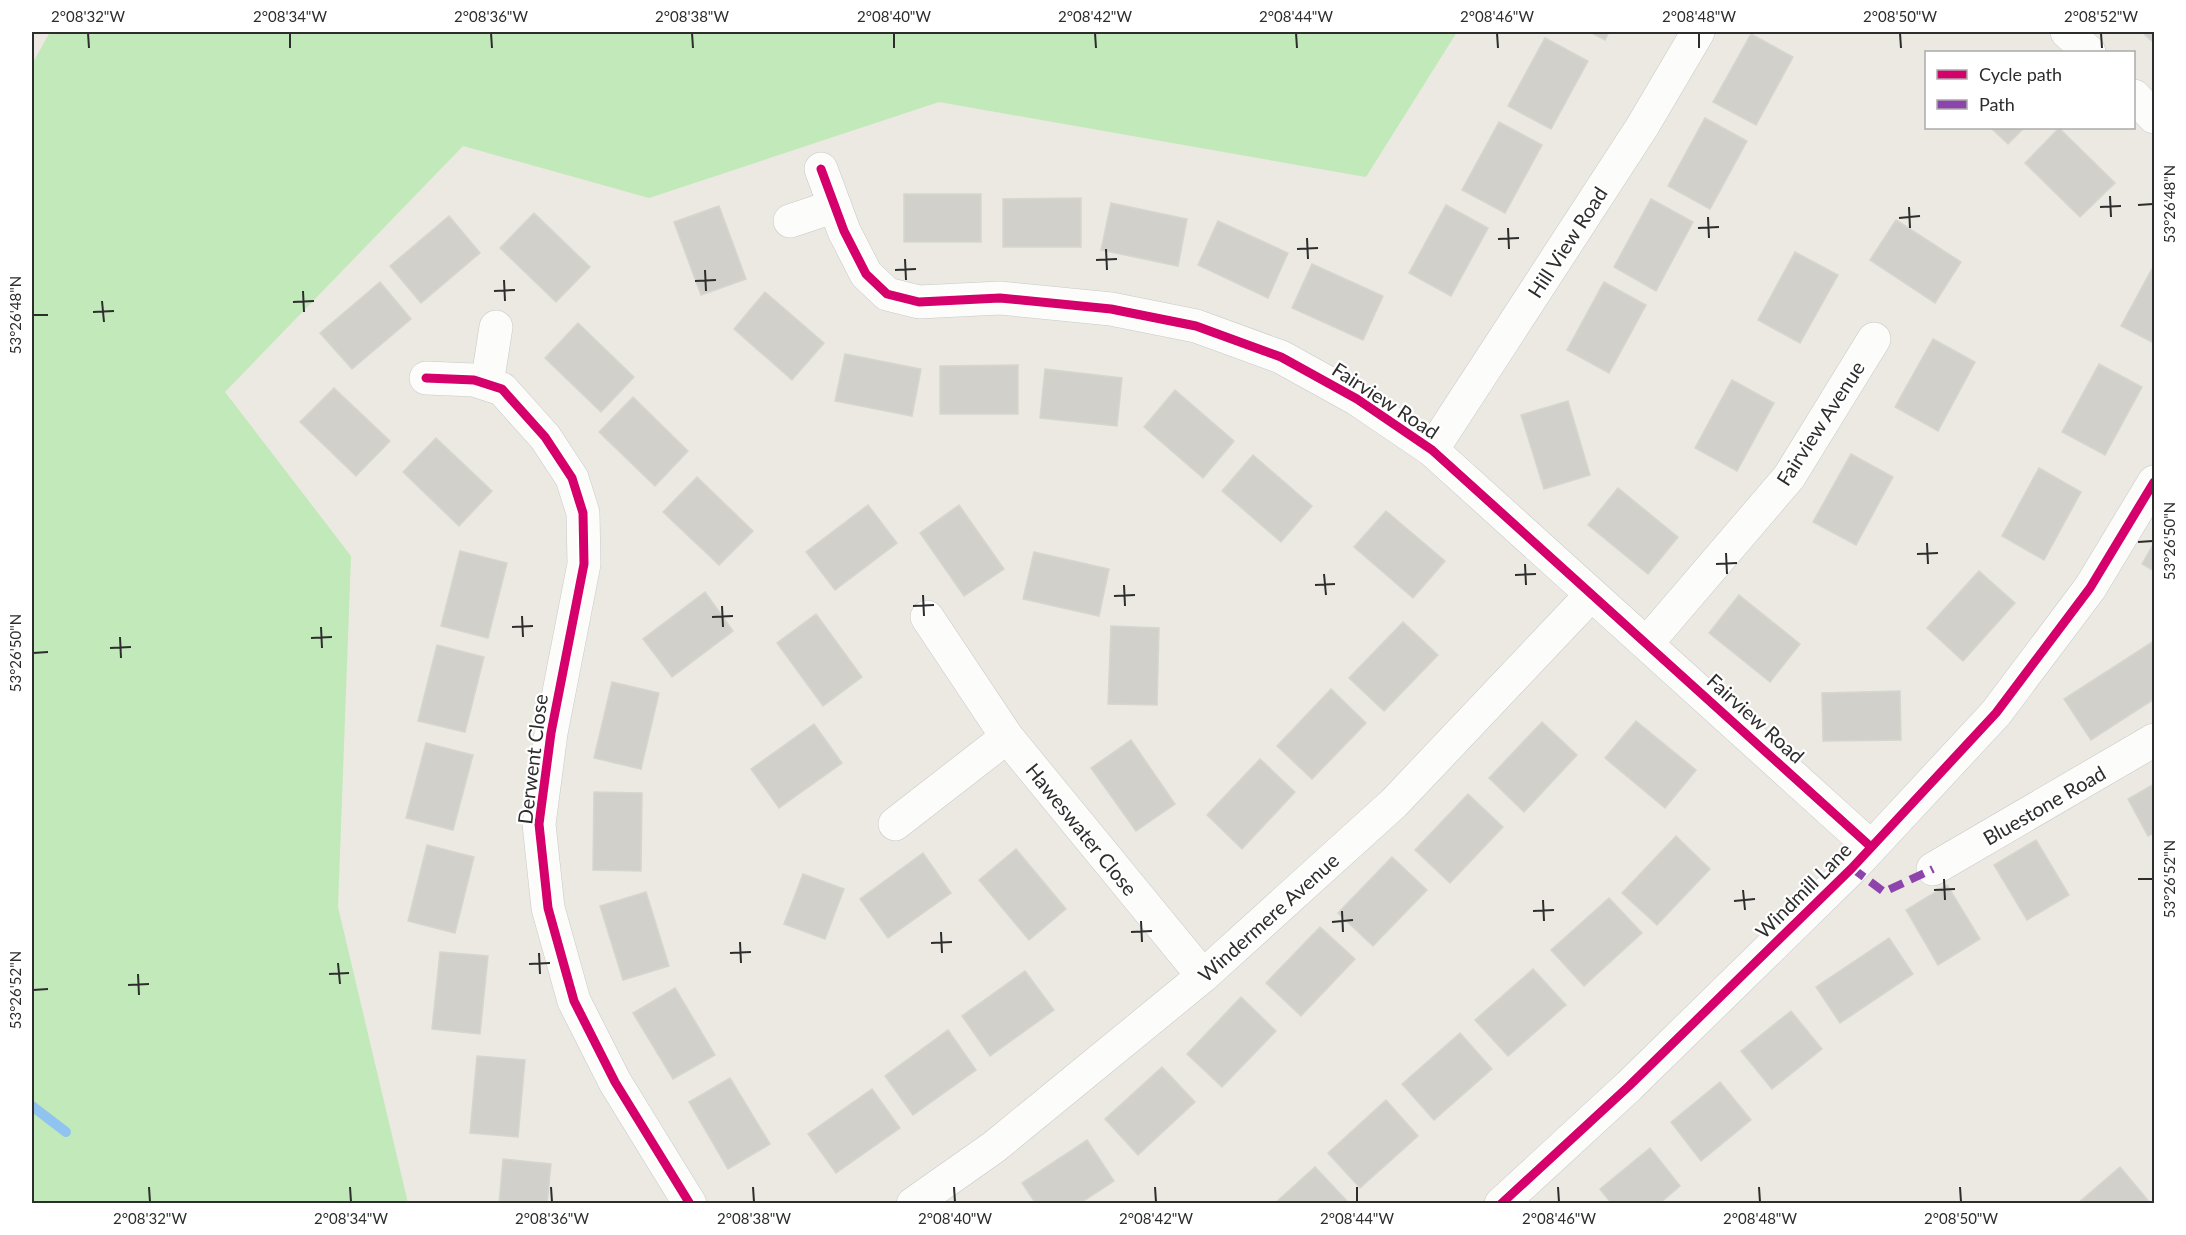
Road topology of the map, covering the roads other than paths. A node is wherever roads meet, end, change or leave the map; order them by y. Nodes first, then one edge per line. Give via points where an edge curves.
1 (1698, 32) edge
2 (2067, 32) edge
3 (2088, 51) edge
4 (2135, 98) edge
5 (2154, 117) edge
6 (821, 169) dead end
7 (835, 206) junction
8 (790, 221) dead end
9 (496, 327) dead end
10 (1874, 339) dead end
11 (426, 378) dead end
12 (487, 384) junction
13 (1432, 450) junction
14 (2154, 482) edge
15 (1591, 595) junction
16 (927, 617) dead end
17 (1647, 643) junction
18 (1007, 737) junction
19 (2154, 740) edge
20 (895, 824) dead end
21 (1871, 847) junction
22 (1934, 869) dead end
23 (1203, 976) junction
24 (690, 1203) edge
25 (913, 1203) edge
26 (1501, 1203) edge

1 - 13 street, Hill View Road via 1642,128
2 - 3 street
4 - 5 street
6 - 7 street, Fairview Road
7 - 8 street
7 - 13 street, Fairview Road via 867,274 887,294 920,303 1000,298 1111,309 1196,326 1281,357 1357,399
9 - 12 street
10 - 17 street, Fairview Avenue via 1789,477
11 - 12 street, Derwent Close
12 - 24 street, Derwent Close via 502,389 545,437 572,478 583,513 584,564 551,733 539,824 548,908 574,1002 615,1082
13 - 15 street, Fairview Road
14 - 21 street, Windmill Lane via 2090,588 1996,713
15 - 17 street, Fairview Road
15 - 23 street, Windermere Avenue via 1394,802
16 - 18 street, Haweswater Close
17 - 21 street, Fairview Road
18 - 20 street
18 - 23 street, Haweswater Close
19 - 22 street, Bluestone Road
21 - 26 street, Windmill Lane via 1629,1086
23 - 25 street, Windermere Avenue via 994,1147

